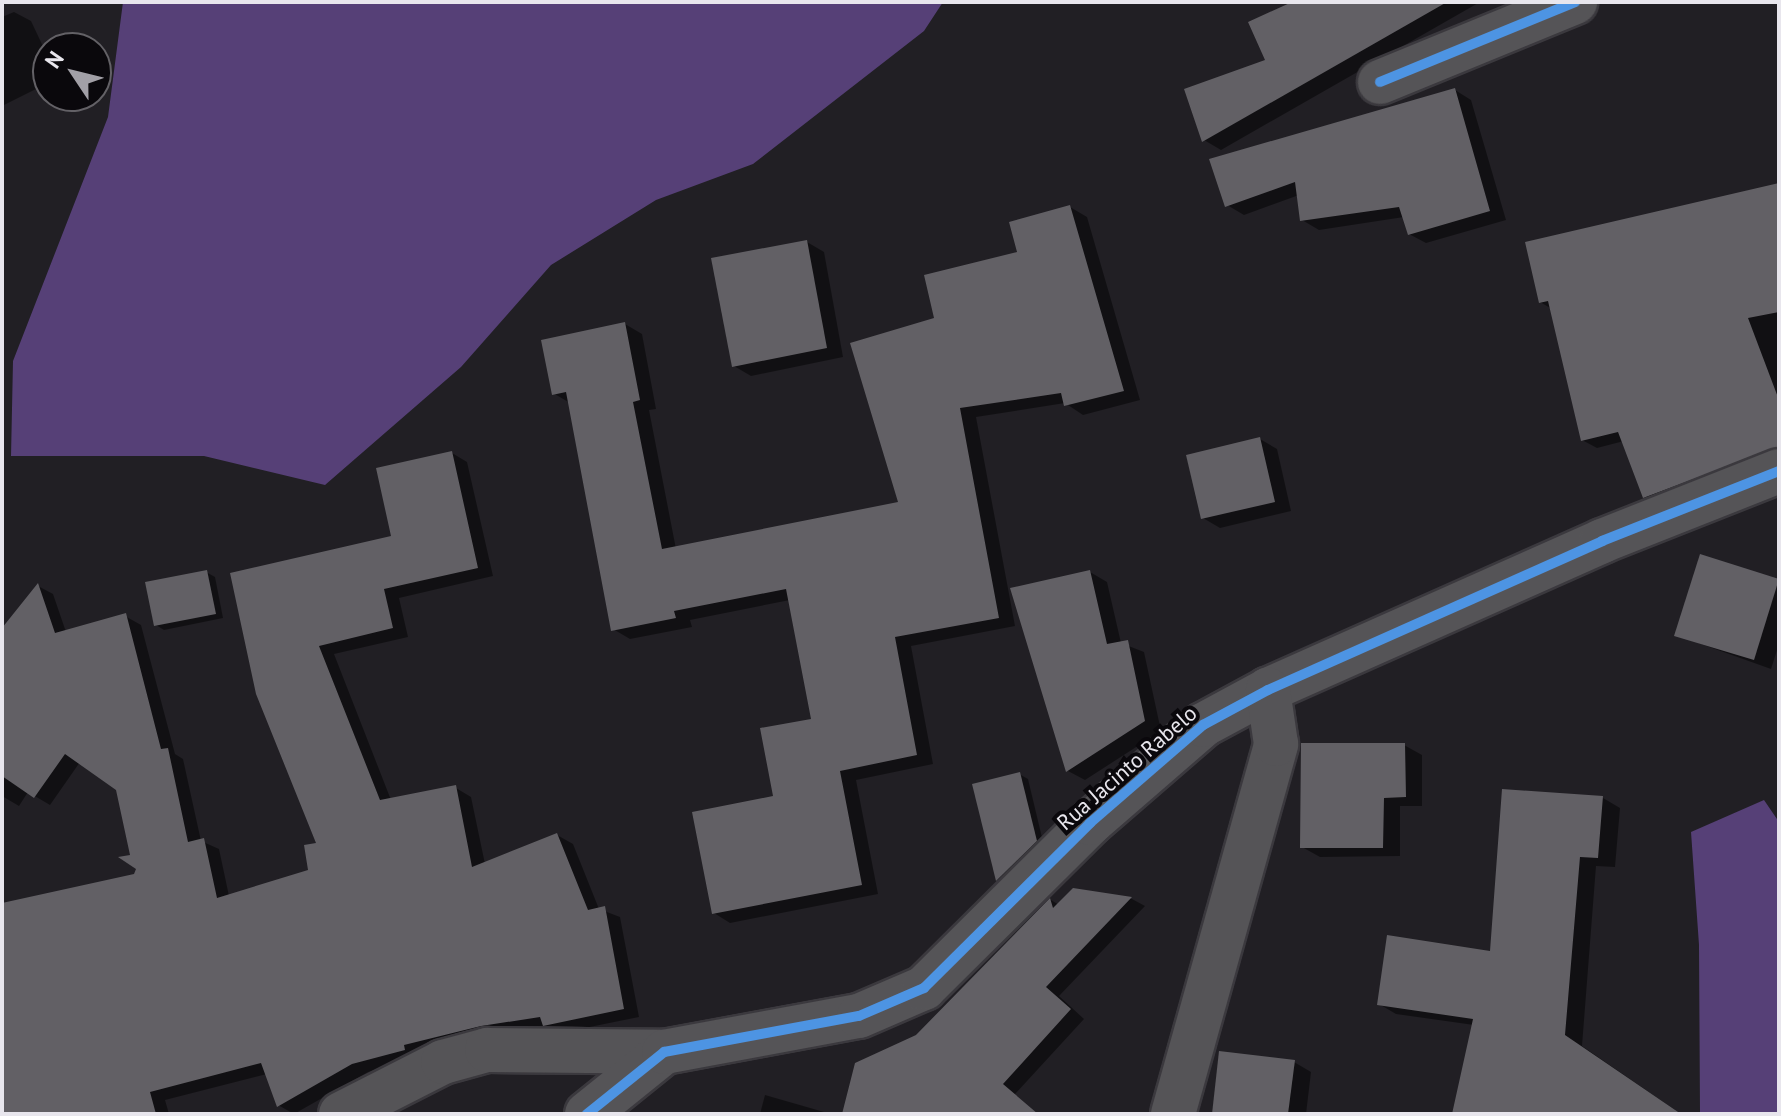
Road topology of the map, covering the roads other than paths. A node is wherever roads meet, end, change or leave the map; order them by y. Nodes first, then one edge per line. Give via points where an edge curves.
1 (1575, 2) edge
2 (1380, 82) dead end
3 (1779, 471) edge
4 (1268, 690) junction
5 (664, 1052) junction
6 (341, 1114) edge
7 (587, 1114) edge
8 (1173, 1114) edge

1 - 2 street
3 - 4 street, Rua Jacinto Rabelo via 1602,541
4 - 5 street, Rua Jacinto Rabelo via 1203,725 1146,774 924,988 859,1016
4 - 8 street via 1276,744
5 - 6 street, Rua Jacinto Rabelo via 487,1050 407,1077
5 - 7 street

